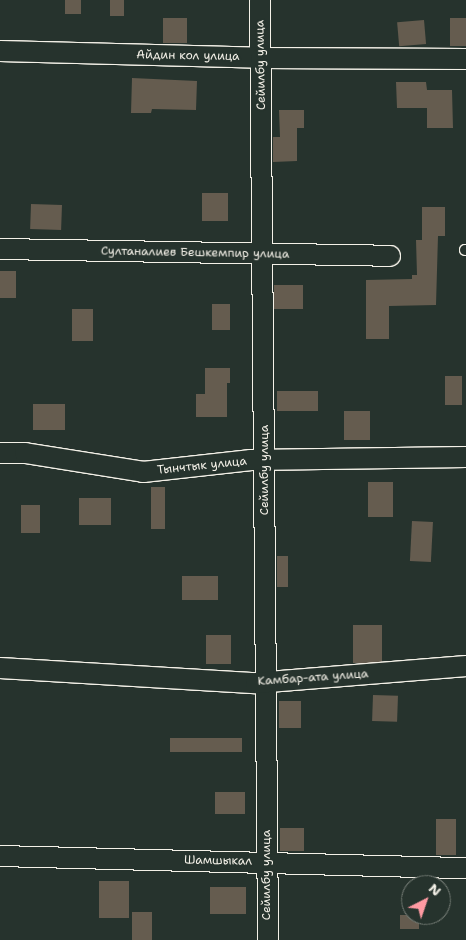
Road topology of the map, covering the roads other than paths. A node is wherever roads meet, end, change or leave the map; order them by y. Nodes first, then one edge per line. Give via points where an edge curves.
1 (260, 0) edge
2 (0, 52) edge
3 (261, 58) junction
4 (466, 59) edge
5 (0, 249) edge
6 (263, 254) junction
7 (390, 256) dead end
8 (0, 453) edge
9 (466, 457) edge
10 (264, 460) junction
11 (466, 666) edge
12 (0, 668) edge
13 (266, 682) junction
14 (0, 856) edge
15 (267, 862) junction
16 (466, 868) edge
17 (268, 940) edge

1 - 3 street, Сейилбу улица
2 - 3 street, Айдин кол улица
3 - 4 street, Айдин кол улица
3 - 6 street, Сейилбу улица
5 - 6 street, Султаналиев Бешкемпир улица
6 - 7 street, Султаналиев Бешкемпир улица
6 - 10 street, Сейилбу улица
8 - 10 street, Тынчтык улица via 25,453 143,472
9 - 10 street, Тынчтык улица
10 - 13 street, Сейилбу улица
11 - 13 street, Камбар-ата улица
12 - 13 street, Камбар-ата улица
13 - 15 street, Сейилбу улица
14 - 15 street, Шамшыкал
15 - 16 street, Шамшыкал
15 - 17 street, Сейилбу улица

